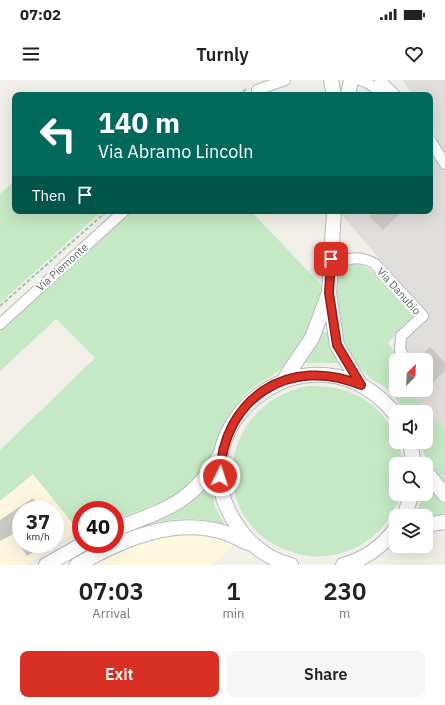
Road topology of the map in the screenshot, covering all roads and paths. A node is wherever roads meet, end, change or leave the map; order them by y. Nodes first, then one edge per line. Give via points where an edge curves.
1 (268, 80) edge
2 (285, 80) edge
3 (332, 80) edge
4 (340, 80) edge
5 (351, 80) edge
6 (360, 80) edge
7 (380, 80) edge
8 (254, 92) edge
9 (334, 92) edge
10 (349, 92) edge
11 (381, 92) edge
12 (392, 92) edge
13 (433, 145) edge
14 (445, 164) edge
15 (103, 214) edge
16 (121, 214) edge
17 (334, 214) edge
18 (330, 274) junction
19 (329, 293) junction
20 (0, 306) edge
21 (0, 324) edge
22 (402, 353) edge
23 (283, 381) junction
24 (361, 385) junction
25 (389, 407) edge
26 (222, 451) junction
27 (433, 481) edge
28 (445, 496) edge
29 (445, 522) edge
30 (433, 524) edge
31 (124, 526) edge
32 (389, 536) edge
33 (389, 542) edge
34 (378, 548) junction
35 (259, 549) junction
36 (72, 550) edge
37 (46, 565) edge
38 (77, 565) edge
39 (291, 565) edge
40 (343, 565) edge

1 - 8 street
2 - 8 street
3 - 9 street
4 - 5 street
5 - 10 street
6 - 11 street
7 - 12 street
13 - 14 street
15 - 20 path
16 - 21 street, Via Piemonte
17 - 18 street
18 - 19 street
18 - 22 street, Via Danubio via 350,258 367,259 375,264 422,316 401,336
19 - 23 street via 312,338
19 - 24 street via 337,345
23 - 24 street via 302,376 323,375
23 - 26 street via 248,403 232,425
24 - 25 street via 381,398
26 - 31 street via 206,477 185,498 163,511
26 - 35 street via 220,476 228,511 241,532
27 - 28 street
29 - 30 street
32 - 34 street
33 - 34 street
34 - 40 street via 365,557
35 - 38 street via 213,529 173,528 148,533 122,543
35 - 39 street via 272,558
36 - 37 street

